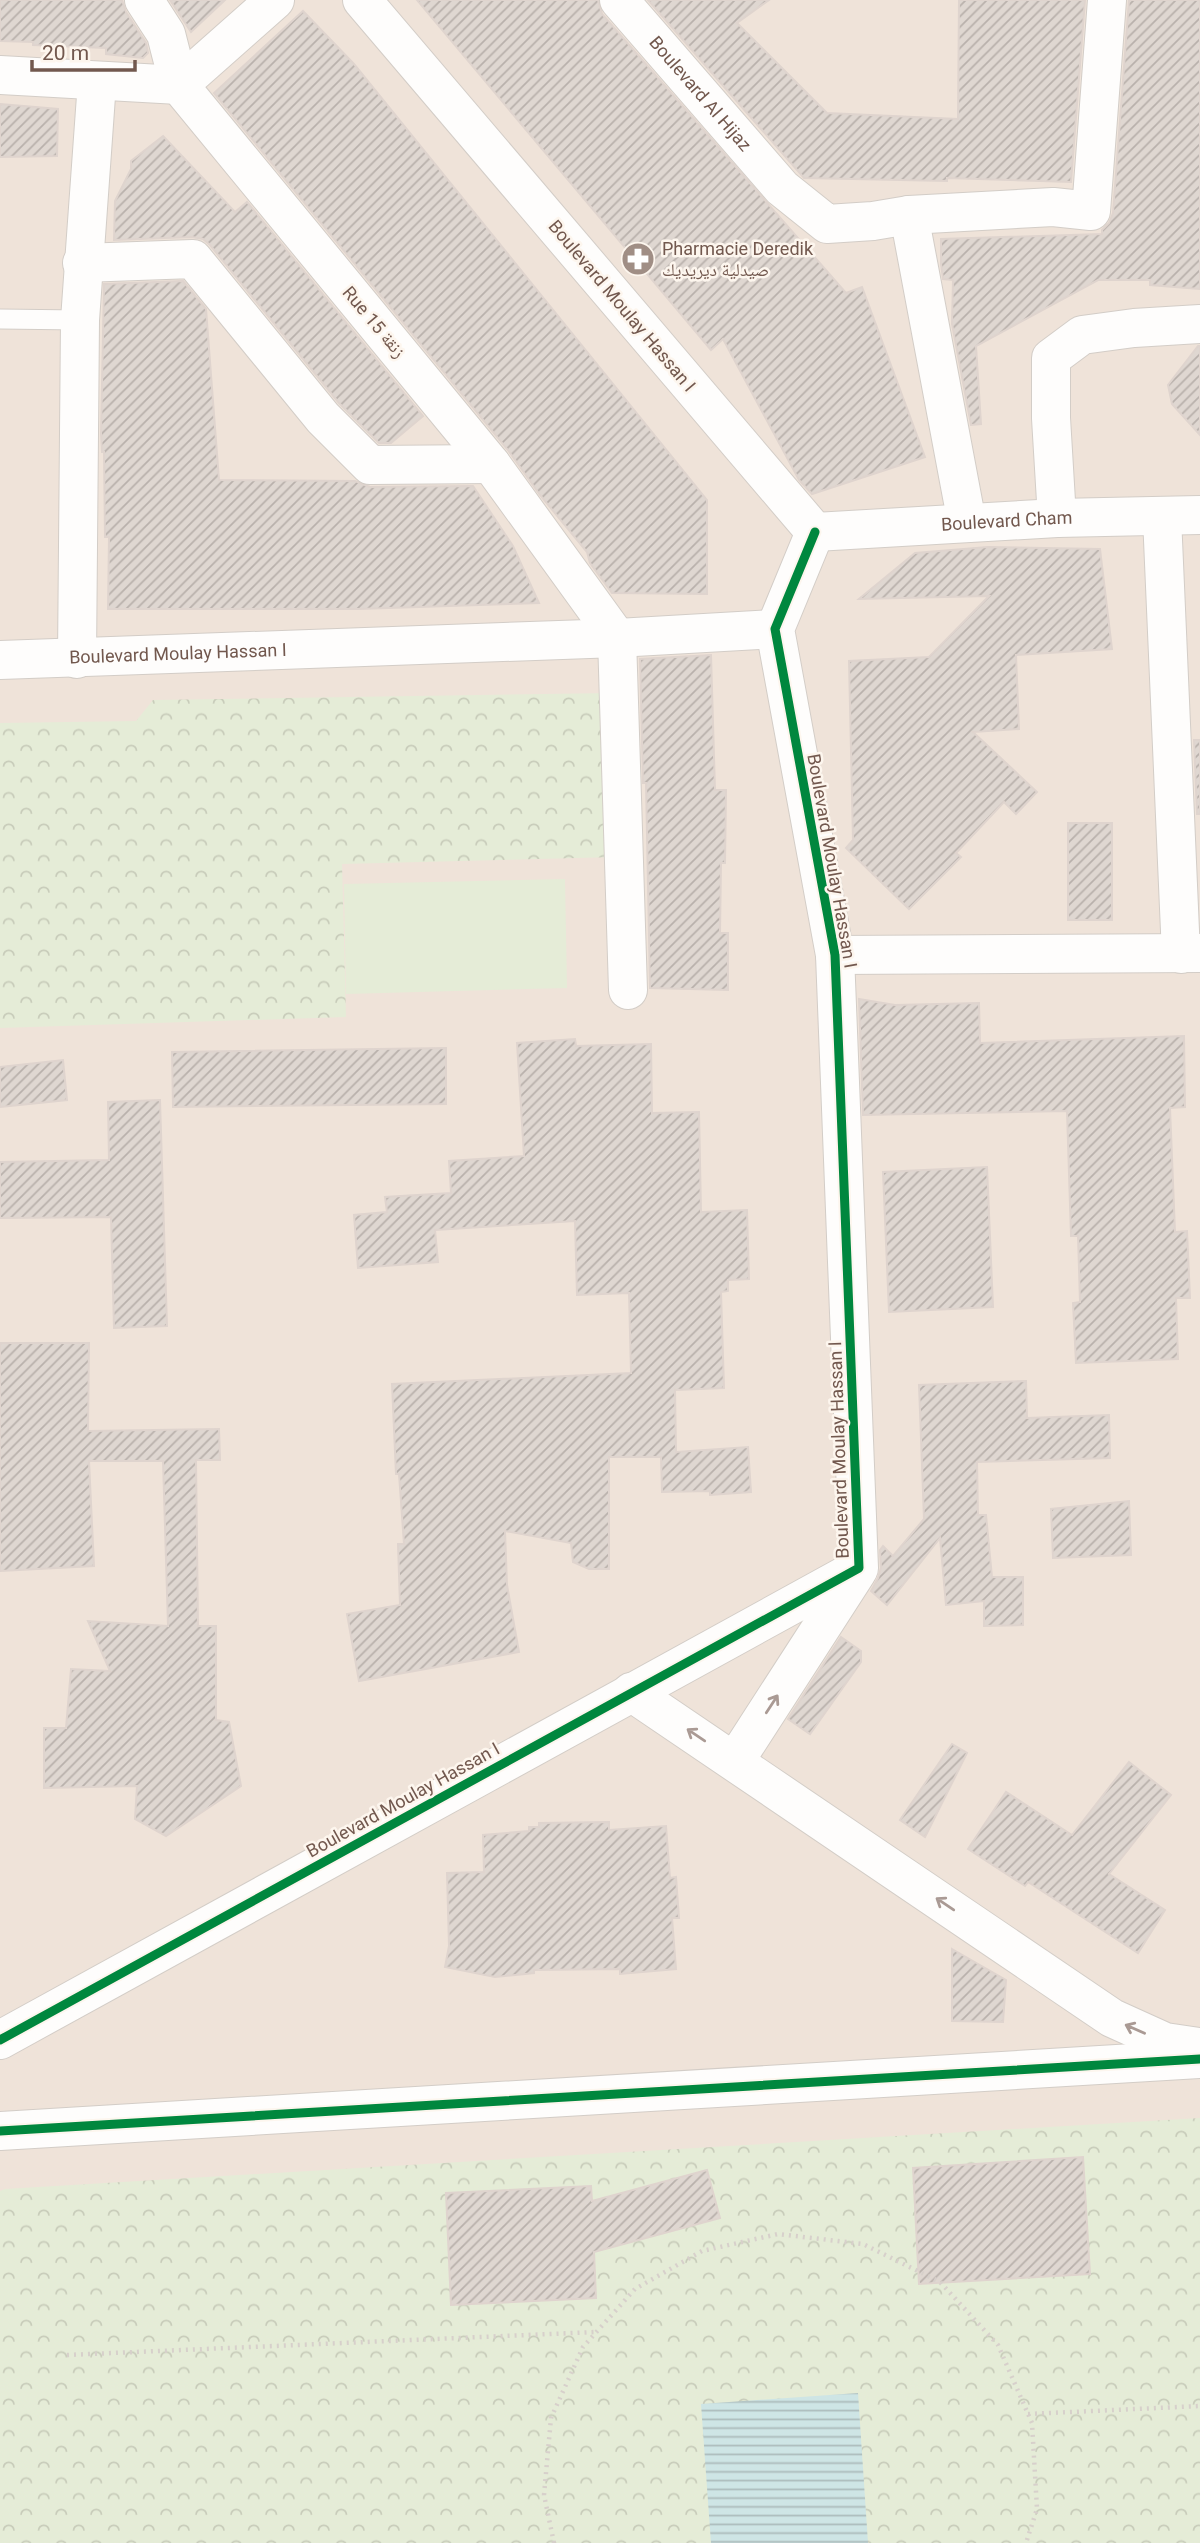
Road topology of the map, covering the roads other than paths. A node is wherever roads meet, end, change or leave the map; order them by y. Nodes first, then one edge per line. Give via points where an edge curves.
1 (144, 0) edge
2 (275, 0) edge
3 (362, 0) edge
4 (620, 0) edge
5 (1107, 0) edge
6 (0, 75) edge
7 (97, 82) junction
8 (178, 85) junction
9 (909, 215) junction
10 (82, 263) junction
11 (0, 319) edge
12 (80, 320) junction
13 (1200, 324) edge
14 (491, 464) junction
15 (1200, 515) edge
16 (1162, 517) junction
17 (1057, 518) junction
18 (967, 523) junction
19 (815, 532) junction
20 (775, 629) junction
21 (618, 638) junction
22 (77, 659) junction
23 (0, 660) edge
24 (1186, 713) edge
25 (1191, 953) edge
26 (835, 955) junction
27 (628, 990) dead end
28 (859, 1568) junction
29 (631, 1692) junction
30 (735, 1761) junction
31 (0, 2040) edge
32 (1200, 2047) edge
33 (1200, 2059) edge
34 (0, 2132) edge

1 - 8 street, Rue 15 زنقة via 166,34
2 - 8 street
3 - 19 street, Boulevard Moulay Hassan I
4 - 9 street, Boulevard Al Hijaz via 782,188 827,224
5 - 9 street, Boulevard Al Hijaz via 1091,212 1052,207
6 - 7 street
7 - 8 street
7 - 10 street
8 - 14 street, Rue 15 زنقة
9 - 18 street
10 - 12 street
10 - 14 street via 193,259 323,418 370,465
11 - 12 lane
12 - 22 street
13 - 17 street via 1082,335 1051,358
14 - 21 street, Rue 15 زنقة
15 - 16 street, Boulevard Cham
16 - 17 street, Boulevard Cham
16 - 24 street
17 - 18 street, Boulevard Cham
18 - 19 street, Boulevard Cham
19 - 20 street
20 - 21 street, Boulevard Moulay Hassan I
20 - 26 street, Boulevard Moulay Hassan I
21 - 22 street, Boulevard Moulay Hassan I
21 - 27 street
22 - 23 street, Boulevard Moulay Hassan I
24 - 25 street
25 - 26 street
26 - 28 street, Boulevard Moulay Hassan I
28 - 29 street, Boulevard Moulay Hassan I
30 -> 28 street
30 -> 29 street
29 - 31 street, Boulevard Moulay Hassan I
32 -> 30 street via 1165,2042 1112,2018
33 - 34 street

